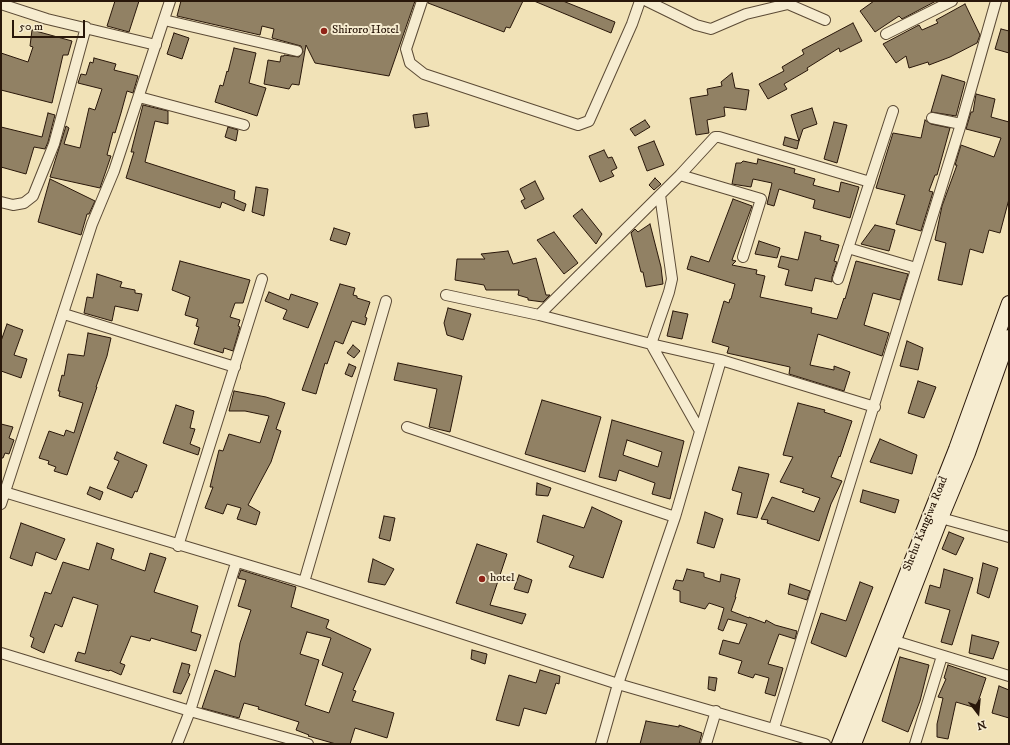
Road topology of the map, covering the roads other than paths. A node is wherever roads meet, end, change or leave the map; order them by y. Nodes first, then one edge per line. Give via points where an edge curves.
1 (170, 1) edge
2 (422, 1) edge
3 (640, 1) edge
4 (647, 1) edge
5 (952, 1) edge
6 (996, 1) edge
7 (1, 4) edge
8 (164, 20) junction
9 (824, 20) dead end
10 (86, 27) junction
11 (886, 34) dead end
12 (156, 45) junction
13 (296, 51) dead end
14 (139, 97) junction
15 (893, 111) dead end
16 (932, 118) dead end
17 (961, 124) junction
18 (244, 125) dead end
19 (680, 175) junction
20 (870, 182) junction
21 (660, 196) junction
22 (1, 202) edge
23 (848, 248) junction
24 (743, 257) dead end
25 (916, 268) junction
26 (262, 279) dead end
27 (838, 279) dead end
28 (446, 295) dead end
29 (386, 301) dead end
30 (1009, 303) edge
31 (64, 314) junction
32 (539, 315) junction
33 (1009, 337) edge
34 (651, 344) junction
35 (721, 360) junction
36 (235, 367) junction
37 (875, 407) junction
38 (407, 427) dead end
39 (700, 431) junction
40 (962, 451) junction
41 (3, 492) edge
42 (1, 504) edge
43 (675, 517) junction
44 (941, 518) junction
45 (1009, 537) edge
46 (178, 546) junction
47 (236, 563) junction
48 (304, 582) junction
49 (895, 641) junction
50 (1, 653) edge
51 (942, 656) junction
52 (1009, 676) edge
53 (618, 684) junction
54 (190, 711) junction
55 (716, 712) junction
56 (774, 728) junction
57 (177, 744) edge
58 (308, 744) edge
59 (601, 744) edge
60 (706, 744) edge
61 (825, 744) edge
62 (839, 744) edge
63 (854, 744) edge
64 (915, 744) edge

1 - 8 street
2 - 3 street via 406,49 410,63 424,74 578,125 589,121
4 - 9 street via 696,25 711,29 746,14 788,4
5 - 11 street
6 - 17 street
7 - 10 street via 47,19
8 - 12 street
8 - 13 street
10 - 12 street
10 - 22 street via 54,144 33,196 24,203 13,205
12 - 14 street
14 - 18 street
14 - 31 street via 114,171 92,224
15 - 20 street
16 - 17 street
17 - 25 street
19 - 20 street via 711,140 719,137
19 - 21 street
19 - 24 street via 761,199
20 - 23 street
21 - 32 street
21 - 34 street via 672,280
23 - 25 street
23 - 27 street
25 - 37 street
26 - 36 street
28 - 32 street
29 - 48 street
30 - 40 main road, Shehu Kangiwa Road
31 - 36 street
31 - 41 street
32 - 34 street
33 - 40 main road, Shehu Kangiwa Road
34 - 35 street
34 - 39 street
35 - 37 street
35 - 39 street
36 - 46 street
37 - 56 street
38 - 43 street
39 - 43 street
40 - 44 main road, Shehu Kangiwa Road
40 - 62 main road, Shehu Kangiwa Road
41 - 42 street
41 - 46 street
43 - 53 street
44 - 45 street
44 - 49 main road, Shehu Kangiwa Road
46 - 47 street
47 - 48 street
47 - 54 street
48 - 53 street
49 - 51 street
49 - 63 main road, Shehu Kangiwa Road
50 - 54 street
51 - 52 street
51 - 64 street
53 - 55 street
53 - 59 street
54 - 57 street
54 - 58 street
55 - 56 street
55 - 60 street
56 - 61 street

